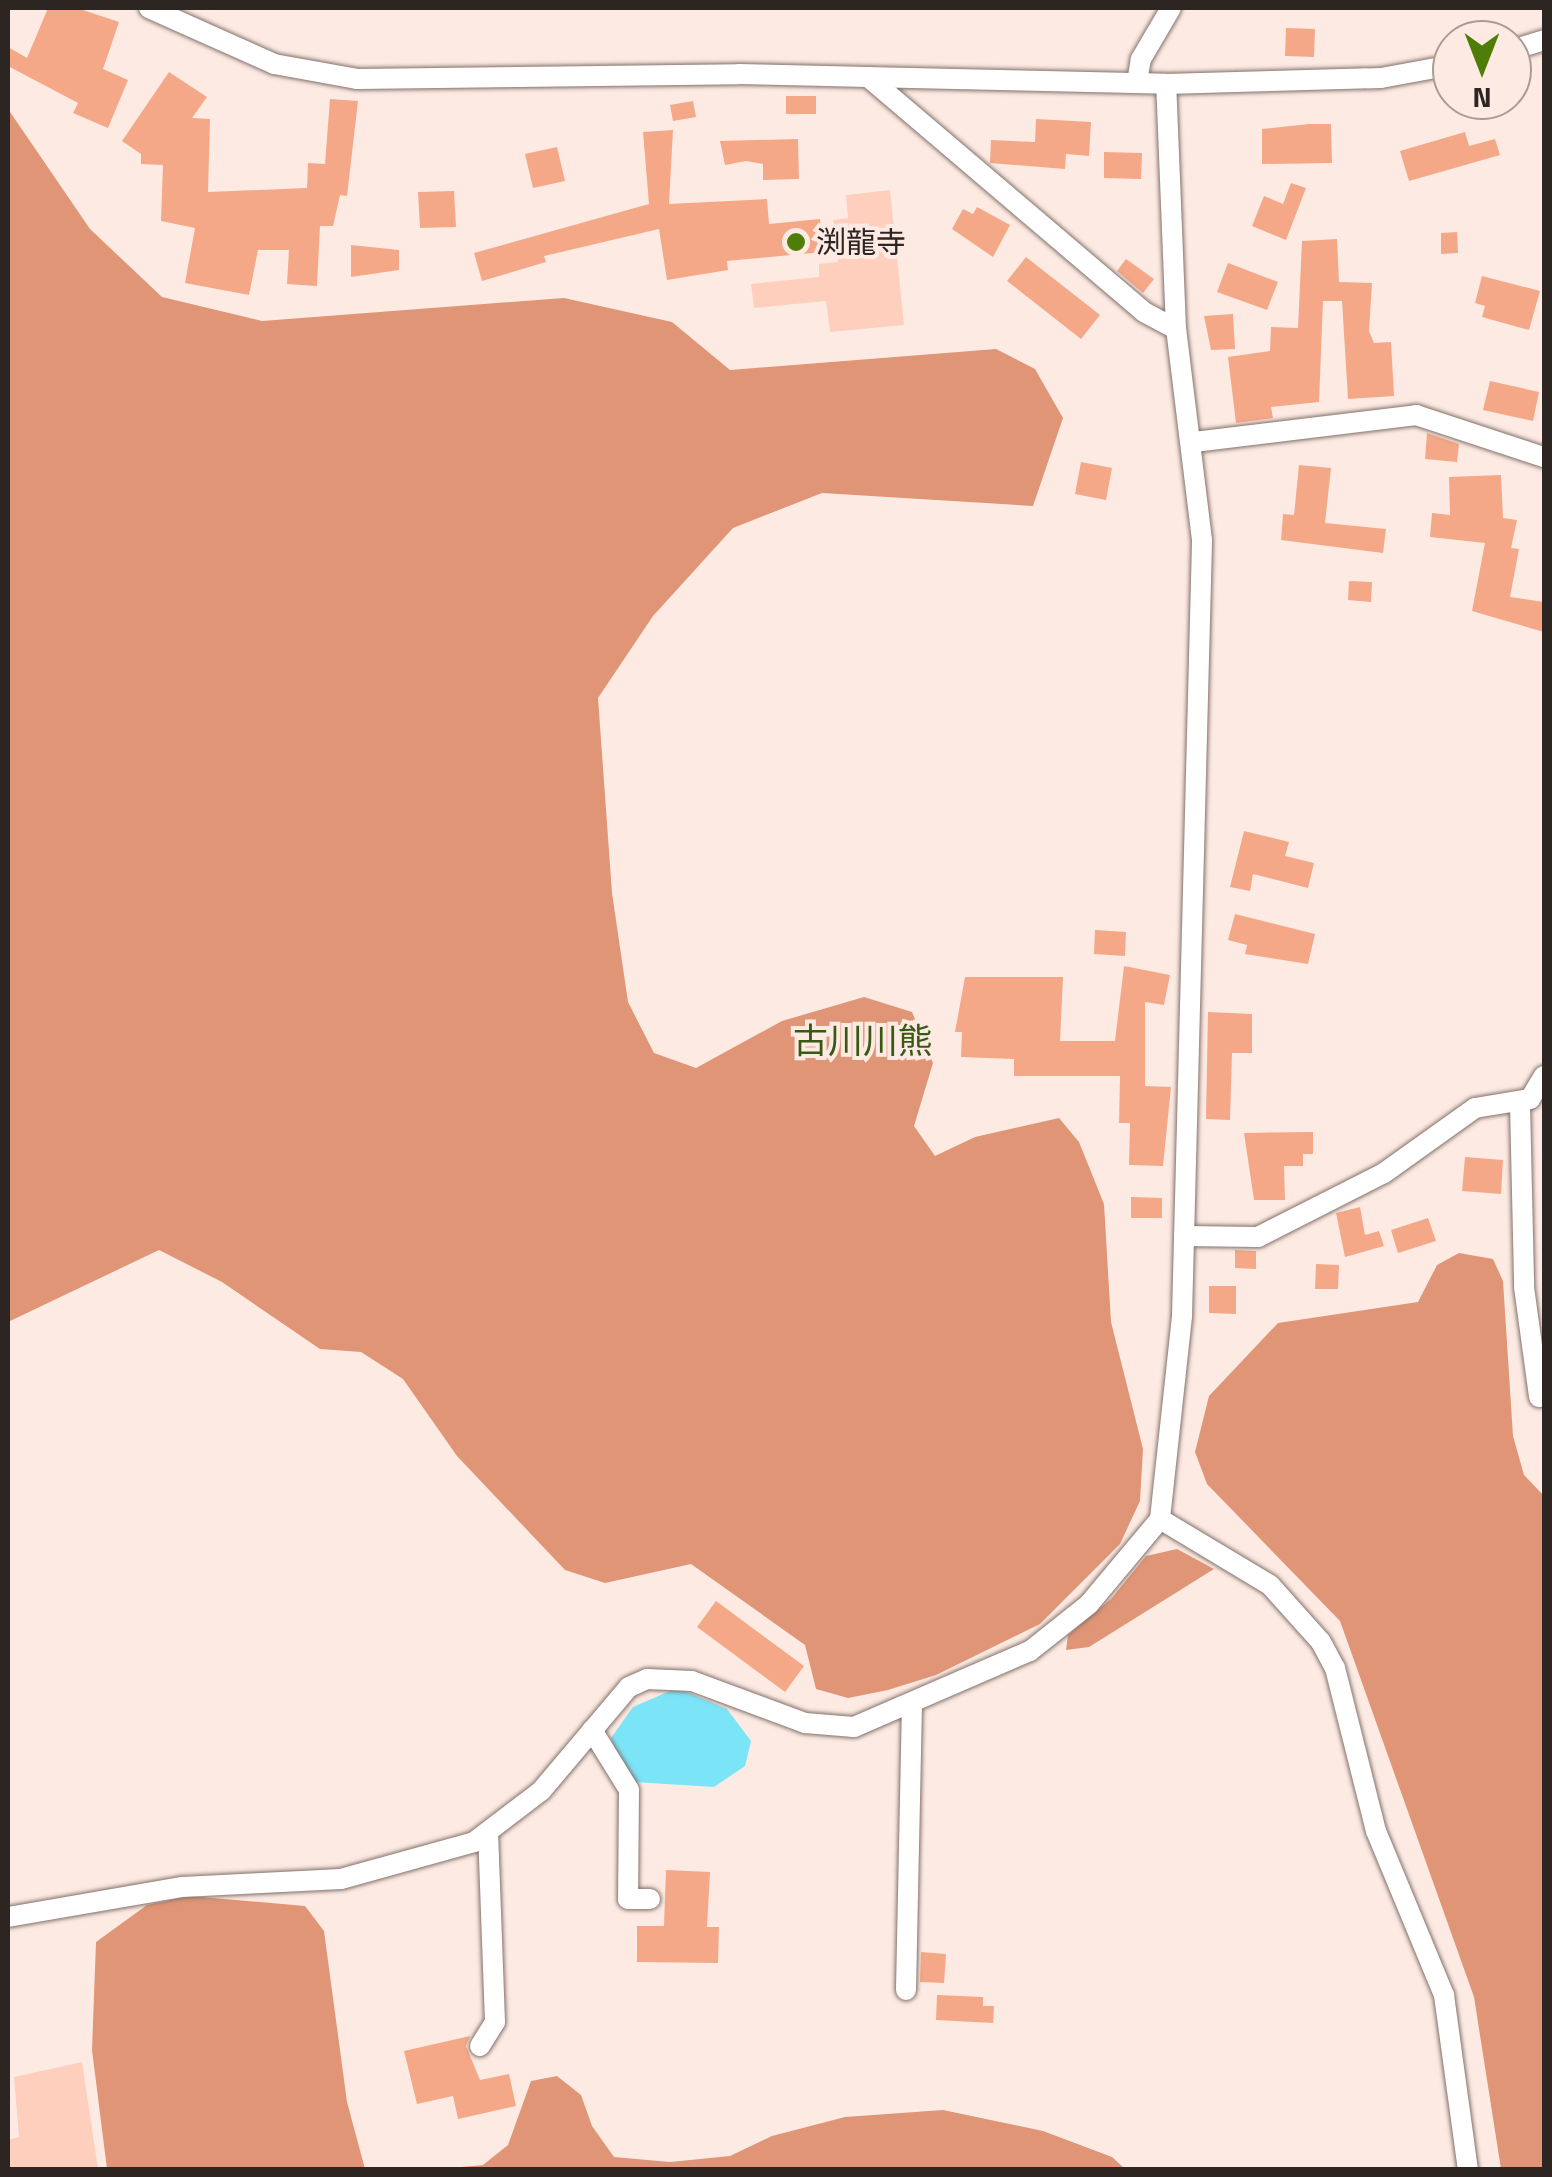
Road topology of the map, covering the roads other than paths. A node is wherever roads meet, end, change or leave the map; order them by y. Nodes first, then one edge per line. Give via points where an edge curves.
1 (149, 8) edge
2 (1171, 8) edge
3 (1432, 69) edge
4 (868, 77) junction
5 (1137, 83) junction
6 (1166, 84) junction
7 (1176, 329) junction
8 (1194, 442) junction
9 (1544, 457) edge
10 (1544, 1076) edge
11 (1520, 1104) junction
12 (1184, 1236) junction
13 (1538, 1397) dead end
14 (1160, 1519) junction
15 (912, 1704) junction
16 (592, 1730) junction
17 (488, 1833) junction
18 (650, 1899) dead end
19 (8, 1918) edge
20 (906, 1990) dead end
21 (480, 2046) dead end
22 (1468, 2170) edge

1 - 4 street via 274,64 357,79
2 - 5 street via 1142,59
3 - 6 street via 1381,78
4 - 5 street
4 - 7 street via 1144,312
5 - 6 street
6 - 7 street
7 - 8 street
8 - 9 street via 1416,415
8 - 12 street via 1202,540
10 - 11 street
11 - 12 street via 1475,1108 1384,1173 1258,1237
11 - 13 street via 1524,1288
12 - 14 street
14 - 15 street via 1058,1630 1030,1651
14 - 22 street via 1270,1586 1321,1642 1334,1668 1376,1831 1444,1995
15 - 16 street via 854,1728 824,1728 670,1676 629,1687
15 - 20 street
16 - 17 street via 541,1791
16 - 18 street via 629,1790 628,1899
17 - 19 street via 402,1867 341,1879 182,1887
17 - 21 street via 495,2022

